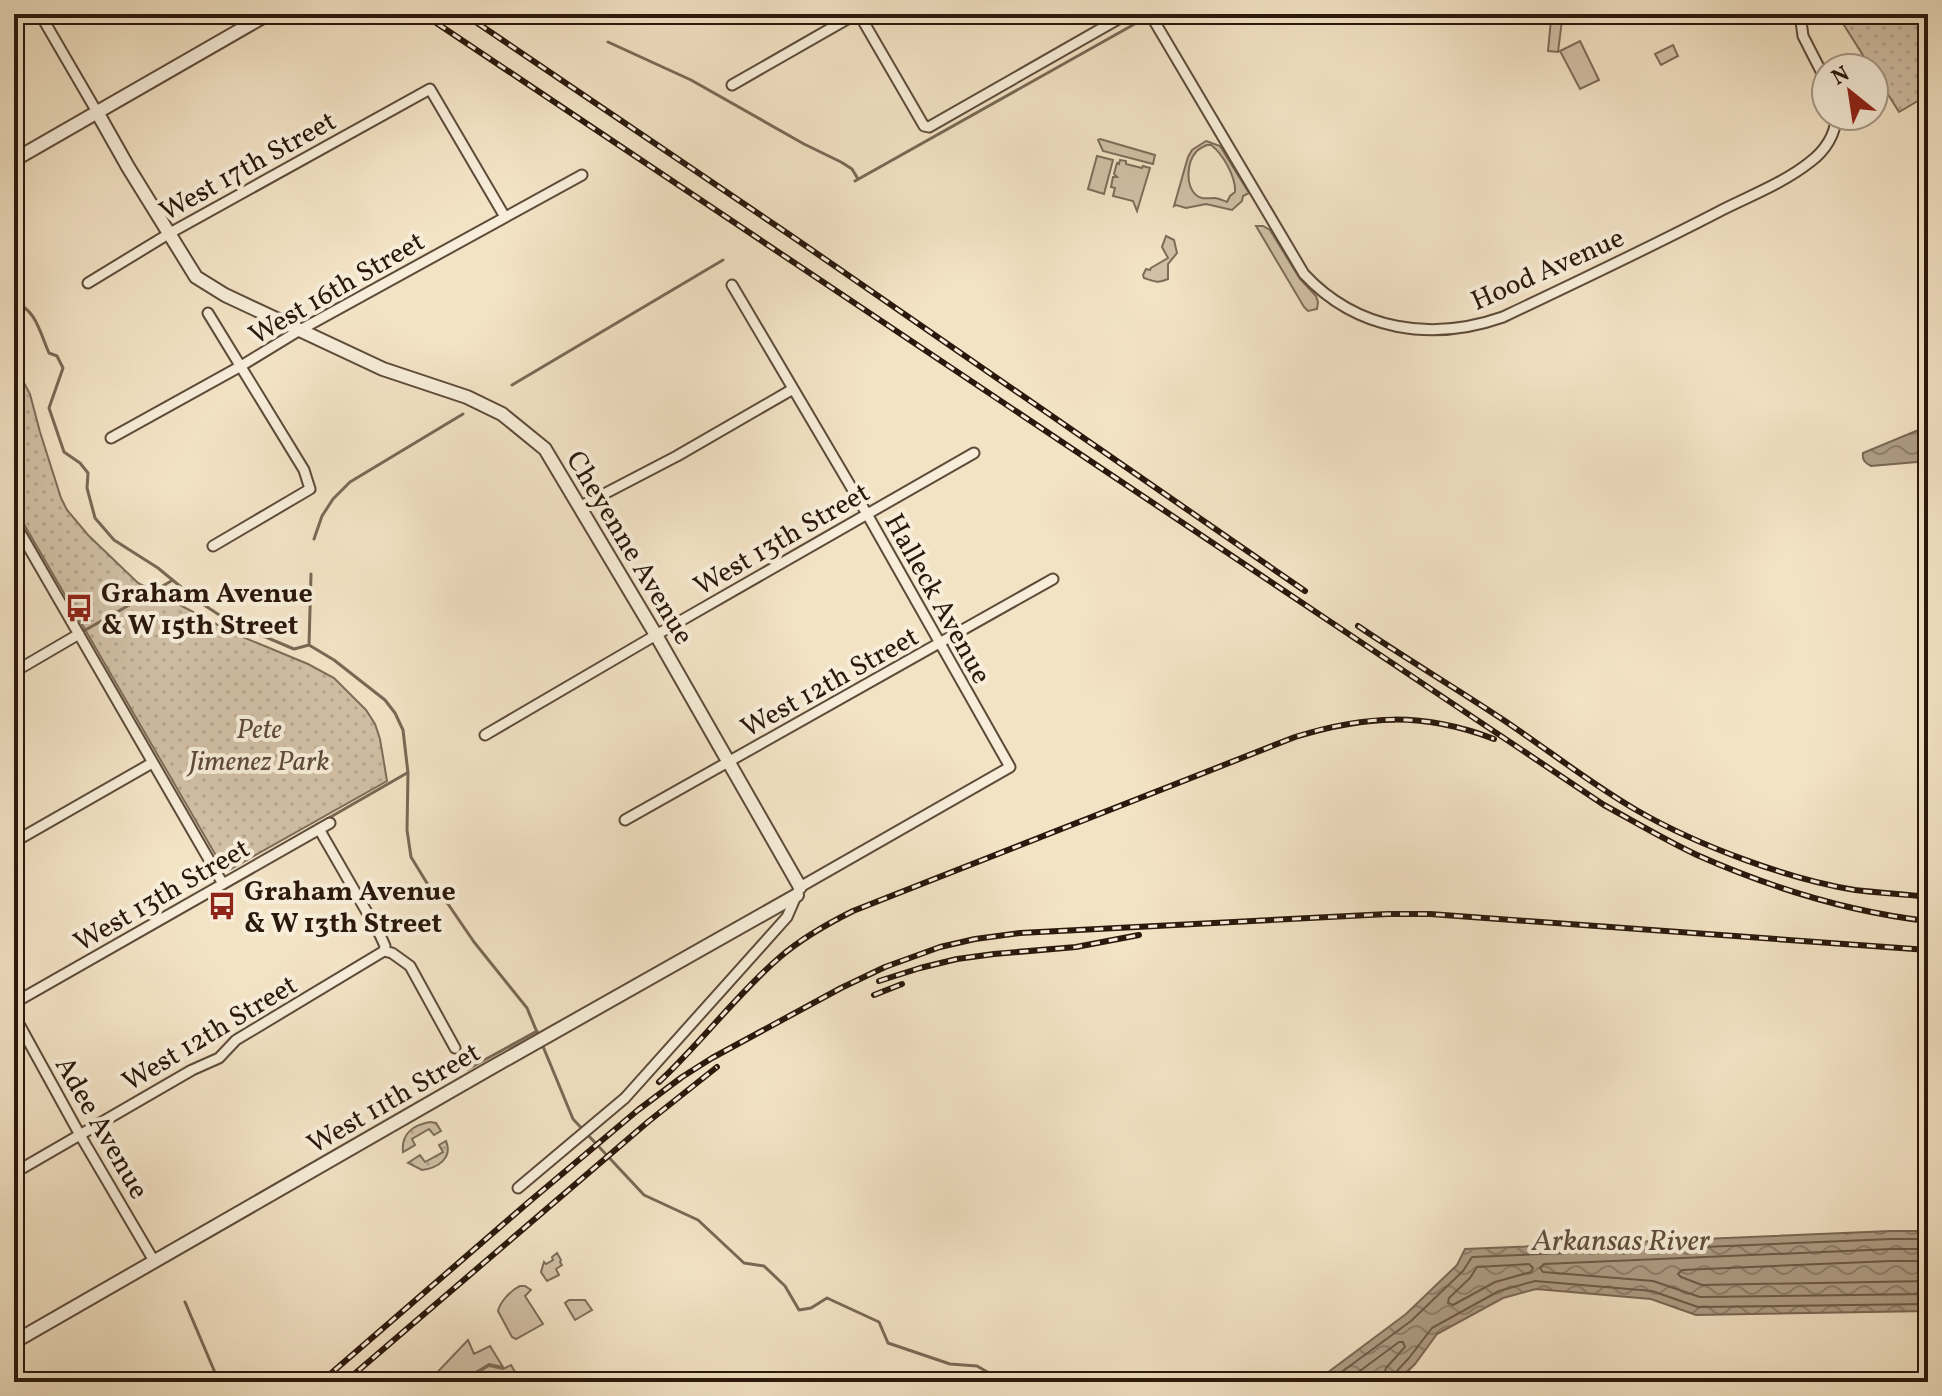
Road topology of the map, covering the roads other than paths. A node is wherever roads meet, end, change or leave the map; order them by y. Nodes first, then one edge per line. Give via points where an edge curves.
1 (40, 14) edge
2 (268, 14) edge
3 (858, 14) edge
4 (1127, 14) edge
5 (1150, 14) edge
6 (1800, 14) edge
7 (1811, 52) edge
8 (732, 85) dead end
9 (97, 112) junction
10 (1835, 132) edge
11 (17, 155) edge
12 (582, 175) dead end
13 (505, 217) junction
14 (170, 233) junction
15 (88, 283) dead end
16 (732, 285) dead end
17 (208, 313) dead end
18 (300, 330) junction
19 (241, 366) junction
20 (793, 389) junction
21 (111, 438) dead end
22 (974, 453) dead end
23 (581, 506) junction
24 (867, 514) junction
25 (14, 522) edge
26 (213, 546) dead end
27 (1053, 579) dead end
28 (79, 634) junction
29 (656, 635) junction
30 (939, 645) junction
31 (14, 672) edge
32 (485, 735) dead end
33 (729, 761) junction
34 (152, 763) junction
35 (1010, 767) joint
36 (625, 820) dead end
37 (330, 823) dead end
38 (319, 829) junction
39 (14, 842) edge
40 (223, 884) junction
41 (798, 891) junction
42 (384, 951) junction
43 (14, 1003) edge
44 (14, 1015) edge
45 (455, 1048) dead end
46 (80, 1135) junction
47 (14, 1173) edge
48 (518, 1188) dead end
49 (154, 1261) junction
50 (14, 1342) edge

1 - 9 street
2 - 9 street
3 - 4 street via 926,127
3 - 8 street
5 - 10 street, Hood Avenue via 1304,274 1346,308 1422,331 1462,329 1503,317 1682,231 1810,163
6 - 7 street
9 - 11 street
9 - 14 street, Cheyenne Avenue
12 - 13 street, West 16th Street
13 - 14 street, West 17th Street via 430,89
13 - 18 street, West 16th Street
14 - 15 street, West 17th Street
14 - 18 street, Cheyenne Avenue via 196,277
16 - 20 street, Halleck Avenue
17 - 19 street
18 - 19 street, West 16th Street
18 - 23 street, Cheyenne Avenue via 383,369 502,414 545,449
19 - 21 street, West 16th Street
19 - 26 street via 304,470 310,489
20 - 23 street
20 - 24 street, Halleck Avenue
22 - 24 street, West 13th Street
23 - 29 street, Cheyenne Avenue
24 - 29 street, West 13th Street
24 - 30 street, Halleck Avenue
25 - 28 street
27 - 30 street, West 12th Street
28 - 31 street
28 - 34 street
29 - 32 street, West 13th Street
29 - 33 street, Cheyenne Avenue
30 - 33 street, West 12th Street
30 - 35 street, Halleck Avenue
33 - 36 street, West 12th Street
33 - 41 street, Cheyenne Avenue
34 - 39 street
34 - 40 street
35 - 41 street, West 11th Street
37 - 38 street, West 13th Street
38 - 40 street, West 13th Street
38 - 42 street
40 - 43 street, West 13th Street
41 - 48 street via 787,917 625,1098
41 - 49 street, West 11th Street
42 - 45 street via 410,966
42 - 46 street, West 12th Street via 236,1040 219,1058
44 - 46 street, Adee Avenue
46 - 47 street, West 12th Street
46 - 49 street, Adee Avenue
49 - 50 street, West 11th Street

